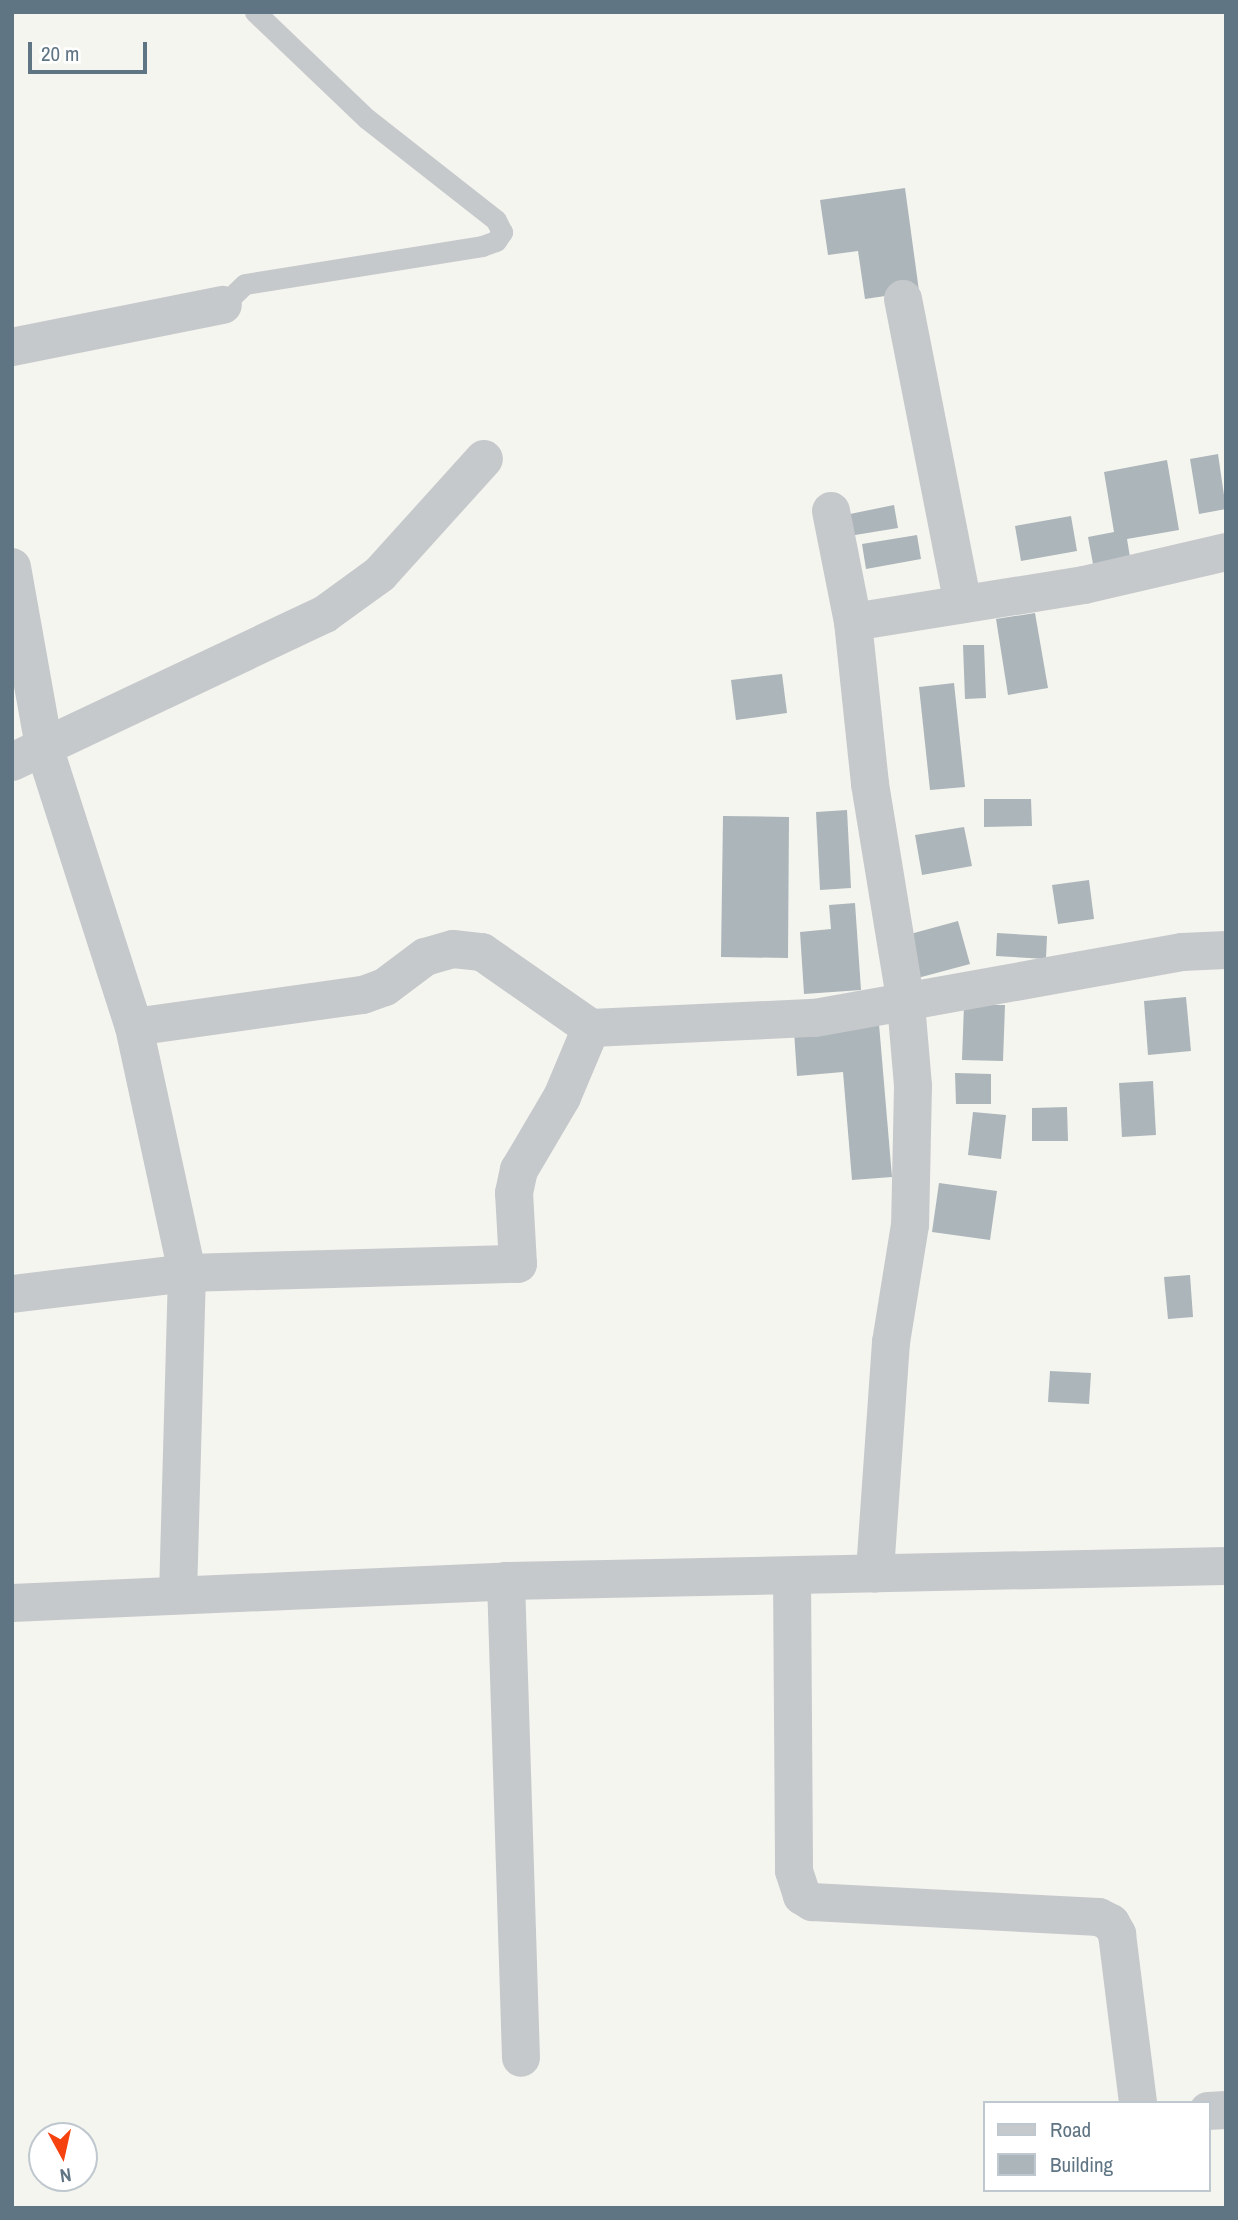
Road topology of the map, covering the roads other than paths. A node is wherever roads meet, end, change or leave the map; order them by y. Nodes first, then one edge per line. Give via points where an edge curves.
1 (255, 12) edge
2 (903, 299) dead end
3 (223, 305) joint
4 (12, 347) edge
5 (484, 459) dead end
6 (831, 511) dead end
7 (1226, 552) edge
8 (12, 567) edge
9 (963, 604) junction
10 (853, 622) junction
11 (28, 755) edge
12 (1226, 950) edge
13 (906, 1004) junction
14 (134, 1027) junction
15 (591, 1028) junction
16 (187, 1273) junction
17 (12, 1294) edge
18 (1226, 1566) edge
19 (875, 1573) junction
20 (792, 1576) junction
21 (506, 1581) junction
22 (178, 1594) junction
23 (12, 1603) edge
24 (521, 2058) dead end
25 (1138, 2101) edge

1 - 3 lane via 367,119 496,219 502,232 496,241 482,246 245,284
2 - 9 street
3 - 4 street
5 - 11 street via 380,574 325,614
6 - 10 street
7 - 9 street via 1084,585
8 - 11 street
9 - 10 street
10 - 13 street via 870,784
11 - 14 street
12 - 13 street via 1182,952
13 - 15 street via 815,1018
13 - 19 street via 913,1086 910,1225 891,1342
14 - 15 street via 363,995 385,987 425,957 470,948
14 - 16 street
15 - 16 street via 562,1097 520,1170 514,1193 518,1264
16 - 17 street
16 - 22 street
18 - 19 street
19 - 20 street
20 - 21 street
20 - 25 street via 794,1884 812,1902 1099,1917 1111,1923 1117,1934
21 - 22 street
21 - 24 street
22 - 23 street

